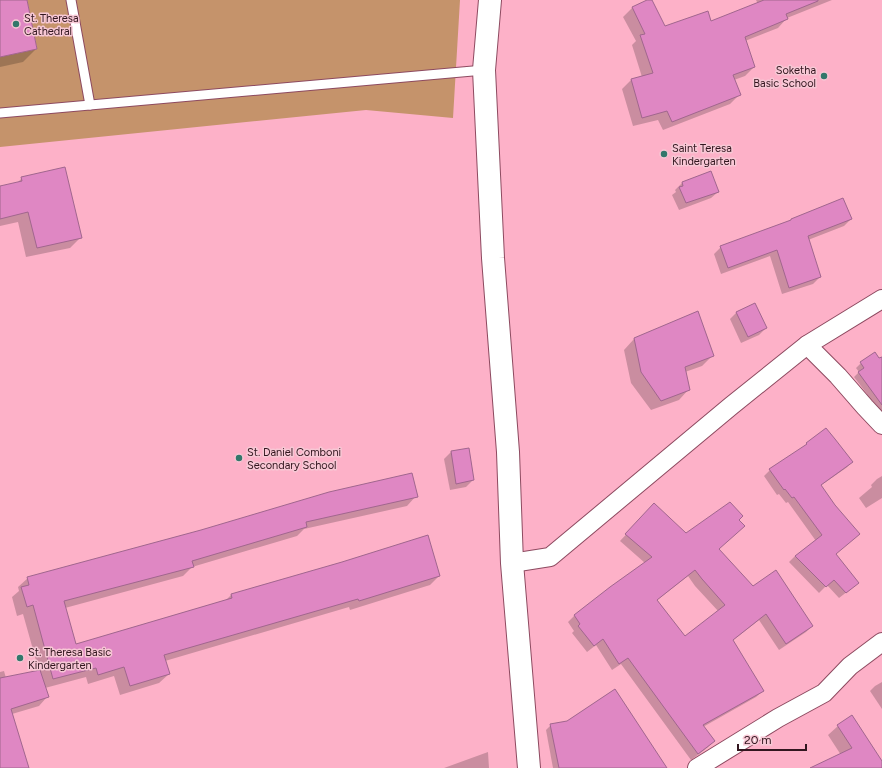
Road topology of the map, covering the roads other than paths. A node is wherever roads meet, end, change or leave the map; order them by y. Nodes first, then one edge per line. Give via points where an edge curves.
1 (71, 0) edge
2 (490, 0) edge
3 (484, 70) junction
4 (90, 105) junction
5 (0, 112) edge
6 (882, 299) edge
7 (808, 344) junction
8 (882, 425) edge
9 (512, 563) junction
10 (882, 642) edge
11 (529, 768) edge
12 (697, 768) edge

1 - 4 lane
2 - 3 street
3 - 4 lane
3 - 9 street via 493,258 508,452
4 - 5 lane
6 - 7 street
7 - 8 street
7 - 9 street via 550,557
9 - 11 street
10 - 12 street via 850,666 824,693

